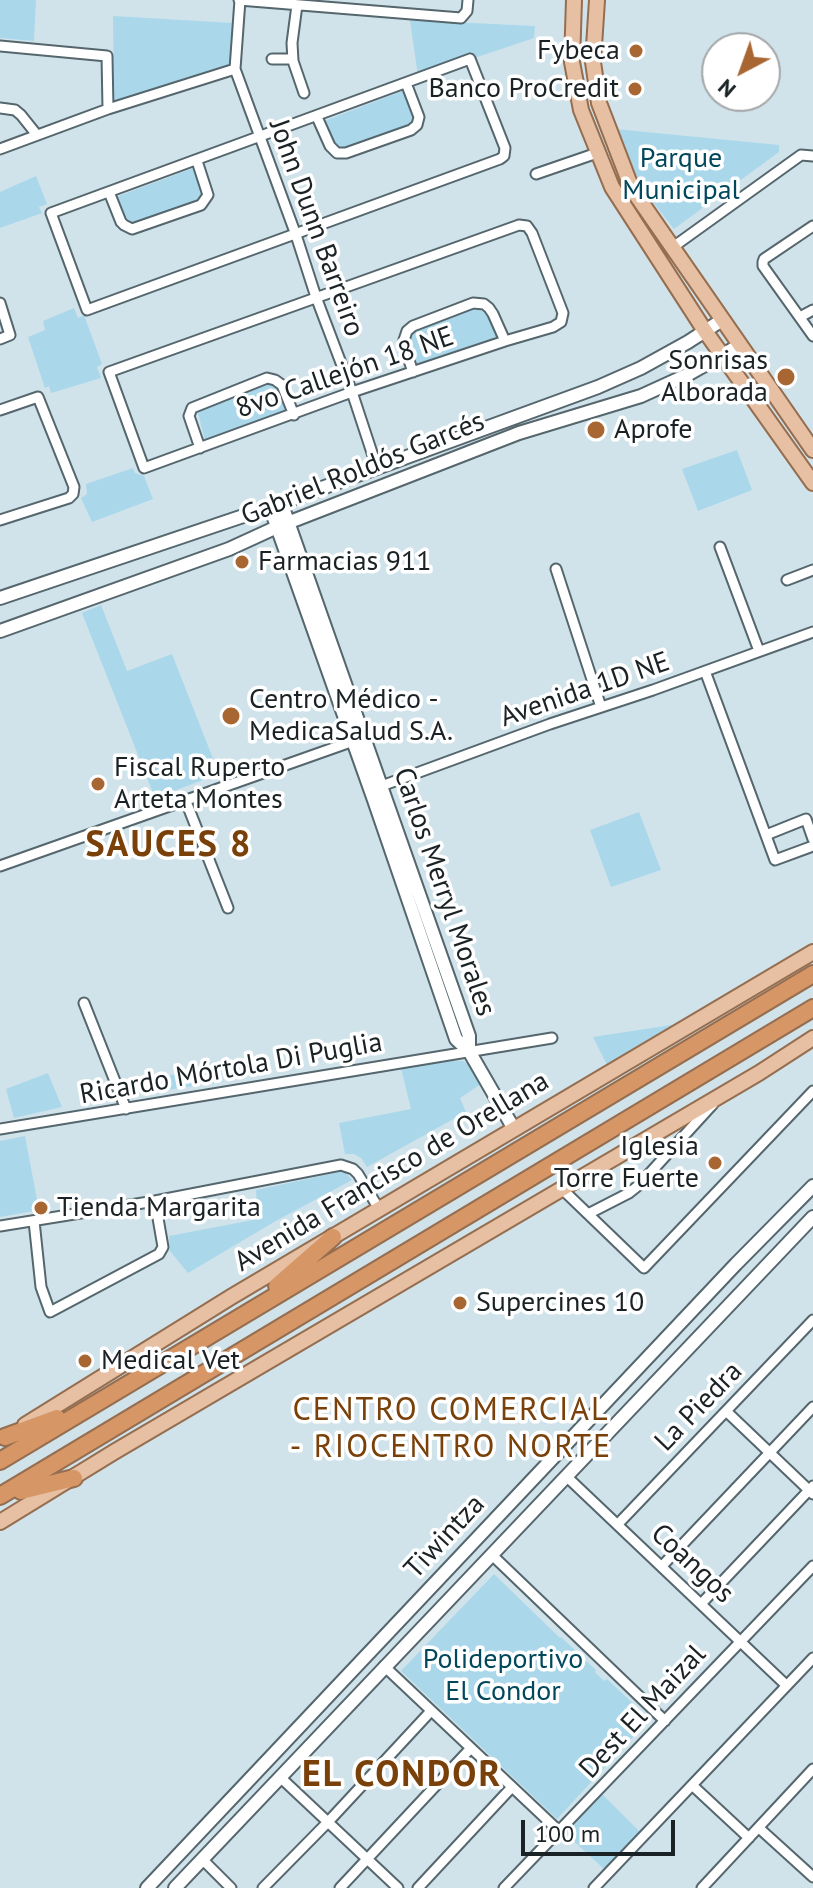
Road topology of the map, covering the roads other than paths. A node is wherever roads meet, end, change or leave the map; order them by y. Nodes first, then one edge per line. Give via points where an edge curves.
1 (240, 0) edge
2 (468, 0) edge
3 (574, 0) edge
4 (597, 0) edge
5 (297, 5) junction
6 (0, 46) edge
7 (272, 59) dead end
8 (293, 59) junction
9 (235, 69) junction
10 (406, 83) junction
11 (304, 93) dead end
12 (0, 108) edge
13 (108, 109) junction
14 (317, 117) junction
15 (37, 135) junction
16 (259, 137) junction
17 (0, 149) edge
18 (597, 153) junction
19 (813, 156) edge
20 (197, 161) junction
21 (536, 174) dead end
22 (109, 192) junction
23 (813, 226) edge
24 (296, 235) junction
25 (673, 247) junction
26 (316, 297) junction
27 (0, 303) edge
28 (813, 310) edge
29 (800, 317) junction
30 (722, 320) junction
31 (705, 331) junction
32 (813, 336) edge
33 (5, 337) edge
34 (505, 341) junction
35 (740, 345) junction
36 (722, 355) junction
37 (413, 372) junction
38 (352, 392) junction
39 (0, 410) edge
40 (294, 415) junction
41 (200, 448) junction
42 (813, 450) edge
43 (377, 468) junction
44 (813, 483) edge
45 (276, 504) junction
46 (0, 520) edge
47 (283, 525) junction
48 (720, 547) dead end
49 (556, 569) dead end
50 (813, 570) edge
51 (787, 580) dead end
52 (0, 598) edge
53 (0, 631) edge
54 (811, 633) edge
55 (813, 646) edge
56 (759, 651) junction
57 (705, 671) junction
58 (601, 707) junction
59 (358, 739) junction
60 (376, 788) junction
61 (185, 799) junction
62 (766, 835) junction
63 (813, 839) edge
64 (813, 846) edge
65 (0, 866) edge
66 (228, 908) dead end
67 (813, 952) edge
68 (813, 974) edge
69 (84, 1003) dead end
70 (813, 1008) edge
71 (552, 1038) dead end
72 (811, 1043) edge
73 (469, 1051) junction
74 (813, 1091) edge
75 (722, 1094) junction
76 (126, 1109) junction
77 (0, 1129) edge
78 (514, 1129) junction
79 (813, 1186) edge
80 (561, 1188) junction
81 (155, 1201) junction
82 (379, 1209) junction
83 (588, 1214) junction
84 (813, 1217) edge
85 (34, 1221) junction
86 (0, 1226) edge
87 (333, 1237) junction
88 (242, 1316) junction
89 (811, 1326) edge
90 (813, 1407) edge
91 (85, 1409) junction
92 (726, 1411) junction
93 (3, 1438) edge
94 (769, 1453) junction
95 (0, 1461) edge
96 (566, 1476) junction
97 (74, 1478) junction
98 (812, 1490) edge
99 (0, 1497) edge
100 (0, 1522) edge
101 (618, 1524) junction
102 (491, 1554) junction
103 (662, 1566) junction
104 (813, 1566) edge
105 (701, 1604) junction
106 (741, 1641) junction
107 (813, 1658) edge
108 (384, 1666) junction
109 (340, 1683) junction
110 (786, 1685) junction
111 (355, 1697) junction
112 (431, 1711) junction
113 (665, 1721) junction
114 (471, 1748) junction
115 (812, 1772) edge
116 (280, 1777) junction
117 (692, 1785) junction
118 (512, 1787) junction
119 (328, 1822) junction
120 (759, 1828) junction
121 (560, 1832) junction
122 (749, 1838) junction
123 (202, 1859) junction
124 (368, 1859) junction
125 (813, 1877) edge
126 (705, 1887) edge
127 (147, 1888) edge
128 (175, 1888) edge
129 (231, 1888) edge
130 (263, 1888) edge
131 (340, 1888) edge
132 (398, 1888) edge
133 (418, 1888) edge
134 (504, 1888) edge
135 (594, 1888) edge

1 - 5 street
1 - 9 street, John Dunn Barreiro
2 - 5 street via 461,18
3 - 18 main road via 572,62 581,110
4 - 25 main road via 593,62 599,103 632,189
5 - 8 street
6 - 13 street via 107,56
7 - 8 street
8 - 11 street
9 - 13 street
9 - 16 street, John Dunn Barreiro
10 - 14 street
10 - 14 street via 419,117 411,130 341,154 330,146
10 - 24 street via 470,59 504,156
12 - 15 street via 15,110
13 - 15 street
14 - 16 street
15 - 17 street
16 - 20 street
16 - 24 street, John Dunn Barreiro
18 - 21 street
18 - 31 main road via 612,187
19 - 25 street via 801,155
20 - 22 street
20 - 22 street via 208,195 201,205 132,229 121,222
22 - 24 street via 51,213 87,310
23 - 29 street via 763,262
24 - 26 street, John Dunn Barreiro
25 - 30 main road
26 - 34 street, 8vo Callejón 18 NE via 527,226 563,313 553,327
26 - 38 street, John Dunn Barreiro
26 - 41 street, 8vo Callejón 18 NE via 109,372 144,468
27 - 33 street
28 - 29 street
29 - 32 street
30 - 31 street, Gabriel Roldós Garcés
30 - 35 main road
31 - 36 main road
31 - 43 street, Gabriel Roldós Garcés via 598,387
34 - 37 street, 8vo Callejón 18 NE
34 - 37 street via 489,308 473,303 407,331 403,343
35 - 36 street, Gabriel Roldós Garcés
35 - 42 main road
36 - 44 main road
36 - 47 street, Gabriel Roldós Garcés via 641,396 519,433
37 - 38 street, 8vo Callejón 18 NE
38 - 40 street, 8vo Callejón 18 NE
38 - 43 street, John Dunn Barreiro
39 - 46 street via 38,397 74,487 69,498
40 - 41 street, 8vo Callejón 18 NE
40 - 41 street via 282,385 267,378 192,408 189,416
43 - 45 street, Gabriel Roldós Garcés
45 - 47 street, Carlos Merryl Morales
45 - 52 street, Gabriel Roldós Garcés
47 - 53 street, Gabriel Roldós Garcés
47 - 59 street, Carlos Merryl Morales
48 - 56 street
49 - 58 street
50 - 51 street
54 - 55 street
54 - 56 street, Avenida 1D NE
56 - 57 street, Avenida 1D NE
57 - 58 street, Avenida 1D NE
57 - 62 street
58 - 60 street, Avenida 1D NE
59 - 60 street, Carlos Merryl Morales
59 - 61 street
60 - 73 street, Carlos Merryl Morales via 456,1039
61 - 65 street
61 - 66 street
62 - 63 street via 806,819
62 - 64 street via 775,860
67 - 78 main road, Avenida Francisco de Orellana
68 - 88 highway, Avenida Francisco de Orellana
69 - 76 street
70 - 99 highway
71 - 73 street, Ricardo Mórtola Di Puglia
72 - 75 main road
73 - 76 street, Ricardo Mórtola Di Puglia
73 - 78 street, Carlos Merryl Morales
74 - 83 street via 644,1268
75 - 80 main road
75 - 83 street via 639,1185
76 - 77 street, Ricardo Mórtola Di Puglia
78 - 82 main road, Avenida Francisco de Orellana
79 - 109 street, Tiwintza
80 - 83 street
80 - 97 main road
81 - 82 street via 341,1165 358,1174
81 - 85 street
81 - 85 street via 163,1247 159,1254 50,1312 41,1287
82 - 87 main road, Avenida Francisco de Orellana
84 - 96 street, Tiwintza
85 - 86 street
87 - 88 highway
87 - 93 main road, Avenida Francisco de Orellana
88 - 91 highway, Avenida Francisco de Orellana
89 - 92 street, La Piedra
90 - 94 street
91 - 93 highway
91 - 95 highway, Avenida Francisco de Orellana
92 - 94 street
92 - 101 street, La Piedra
94 - 98 street
94 - 103 street
96 - 101 street, Coangos
96 - 102 street, Tiwintza
97 - 99 highway
97 - 100 main road
98 - 105 street
101 - 103 street, Coangos
102 - 108 street, Tiwintza
102 - 113 street
103 - 105 street, Coangos
104 - 106 street, Dest El Maizal
105 - 106 street, Coangos
106 - 110 street, Coangos
106 - 113 street, Dest El Maizal
107 - 110 street
108 - 111 street, Tiwintza
108 - 112 street
109 - 111 street
109 - 127 street, Tiwintza
110 - 117 street
111 - 116 street, Tiwintza
112 - 114 street
112 - 119 street
113 - 121 street, Dest El Maizal
114 - 118 street
114 - 124 street
115 - 120 street
116 - 119 street
116 - 123 street, Tiwintza
117 - 122 street
117 - 135 street
118 - 121 street
118 - 133 street
119 - 124 street
119 - 130 street
120 - 122 street
120 - 125 street
121 - 134 street, Dest El Maizal
122 - 126 street
123 - 128 street, Tiwintza
123 - 129 street
124 - 131 street
124 - 132 street

